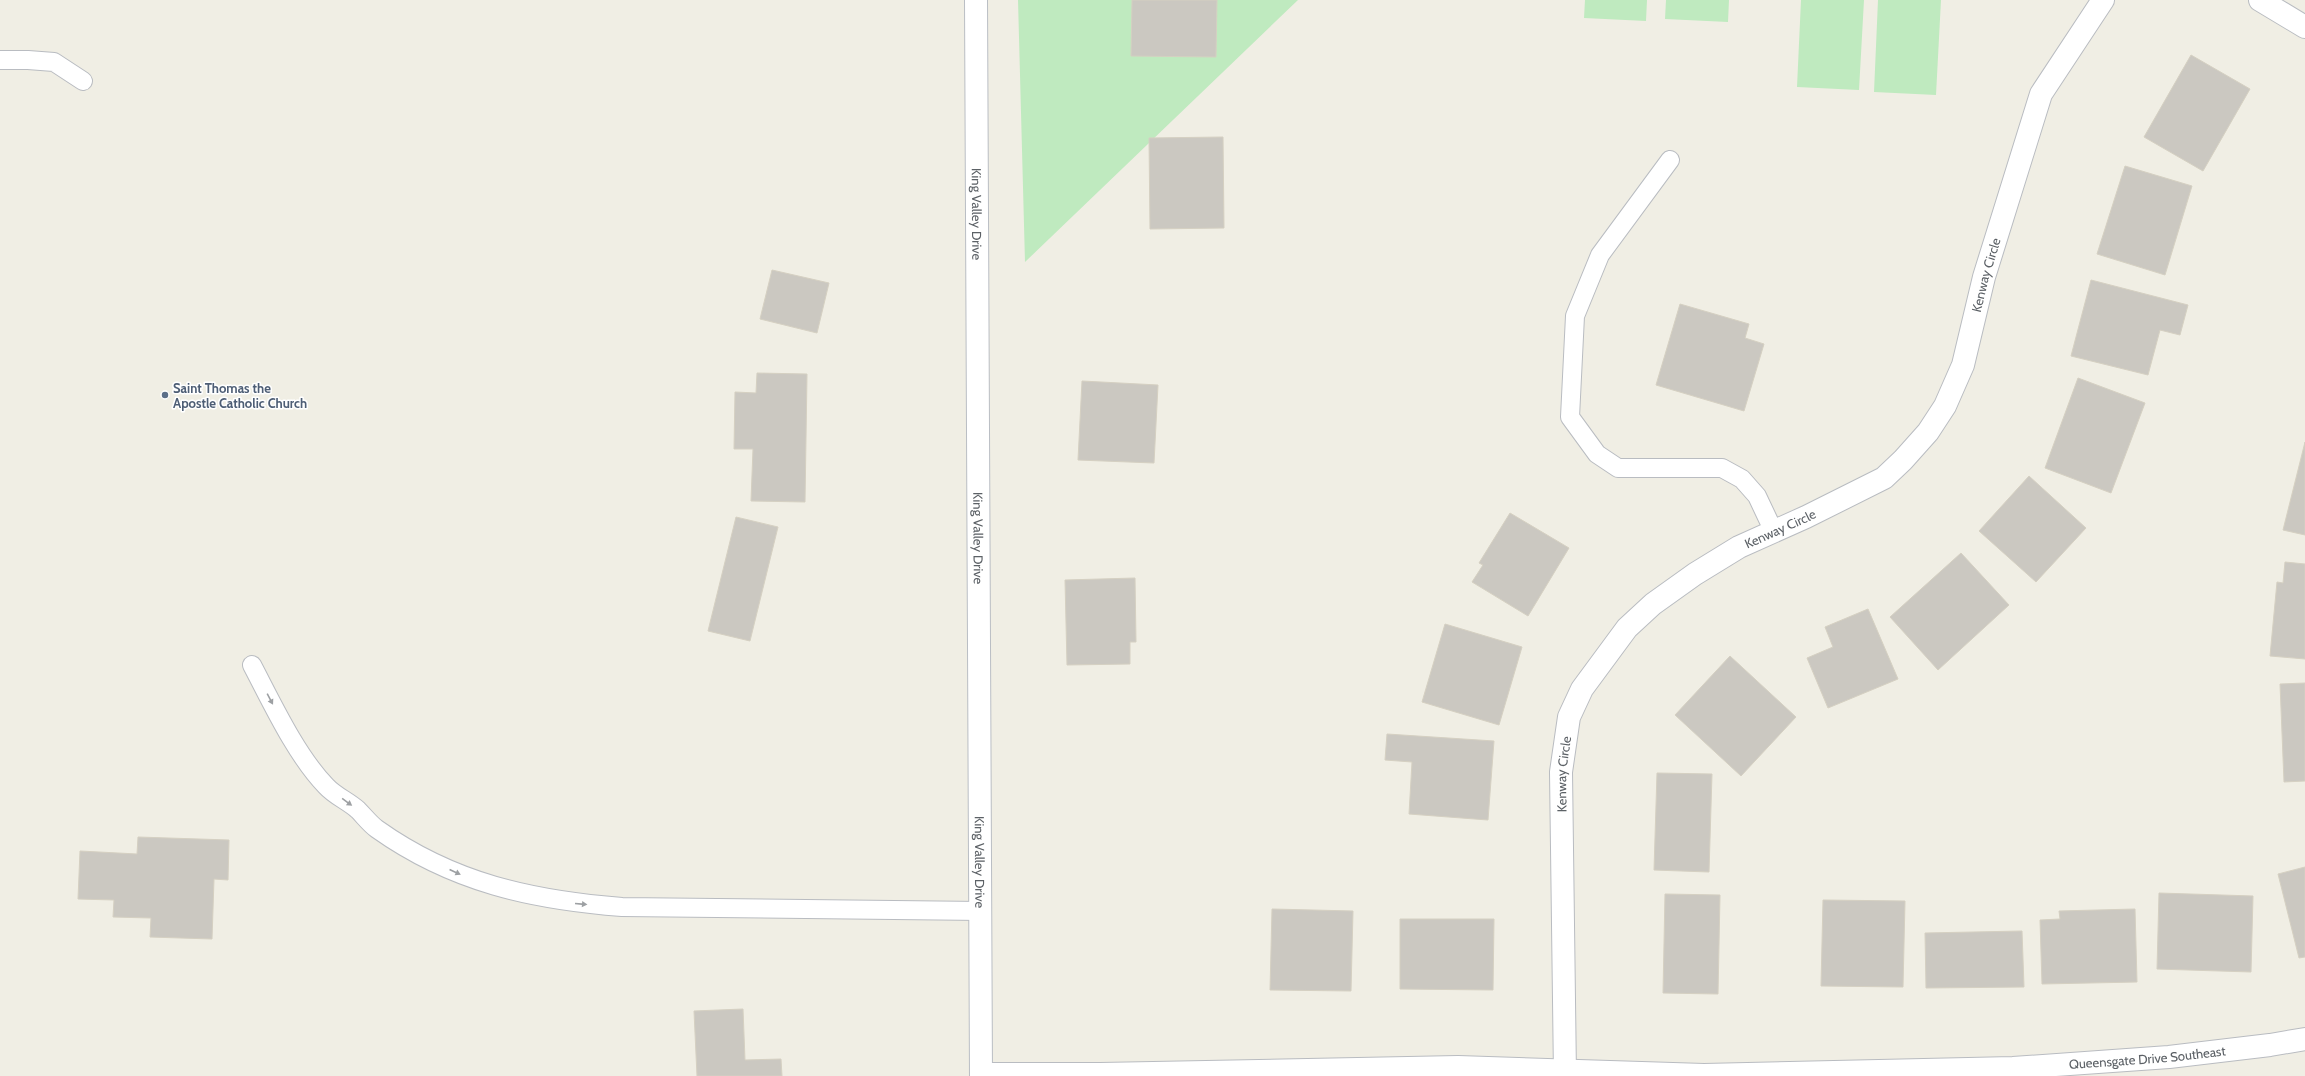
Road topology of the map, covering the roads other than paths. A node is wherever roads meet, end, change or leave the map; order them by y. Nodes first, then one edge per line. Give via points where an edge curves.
1 (976, 0) edge
2 (2103, 0) edge
3 (2260, 0) edge
4 (2305, 27) edge
5 (0, 60) edge
6 (83, 82) dead end
7 (1670, 160) dead end
8 (1774, 532) junction
9 (252, 665) dead end
10 (982, 911) junction
11 (2305, 1039) edge
12 (1565, 1072) edge
13 (981, 1075) edge

1 - 10 street, King Valley Drive
2 - 8 street, Kenway Circle via 2041,94 1984,277 1963,365 1945,406 1928,432 1884,478
3 - 4 street
5 - 6 lane via 54,62
7 - 8 lane via 1600,255 1575,316 1570,417 1597,454 1618,468 1722,468 1742,479 1757,496
8 - 12 street, Kenway Circle via 1738,547 1695,574 1654,604 1627,628 1582,689 1569,717 1561,772
9 -> 10 lane via 307,762 326,787 357,809 376,828 424,857 466,877 567,903 622,907
10 - 13 street, King Valley Drive
11 - 12 street, Queensgate Drive Southeast via 2169,1058 2013,1068 1704,1075
12 - 13 street, Queensgate Drive Southeast via 1458,1067

